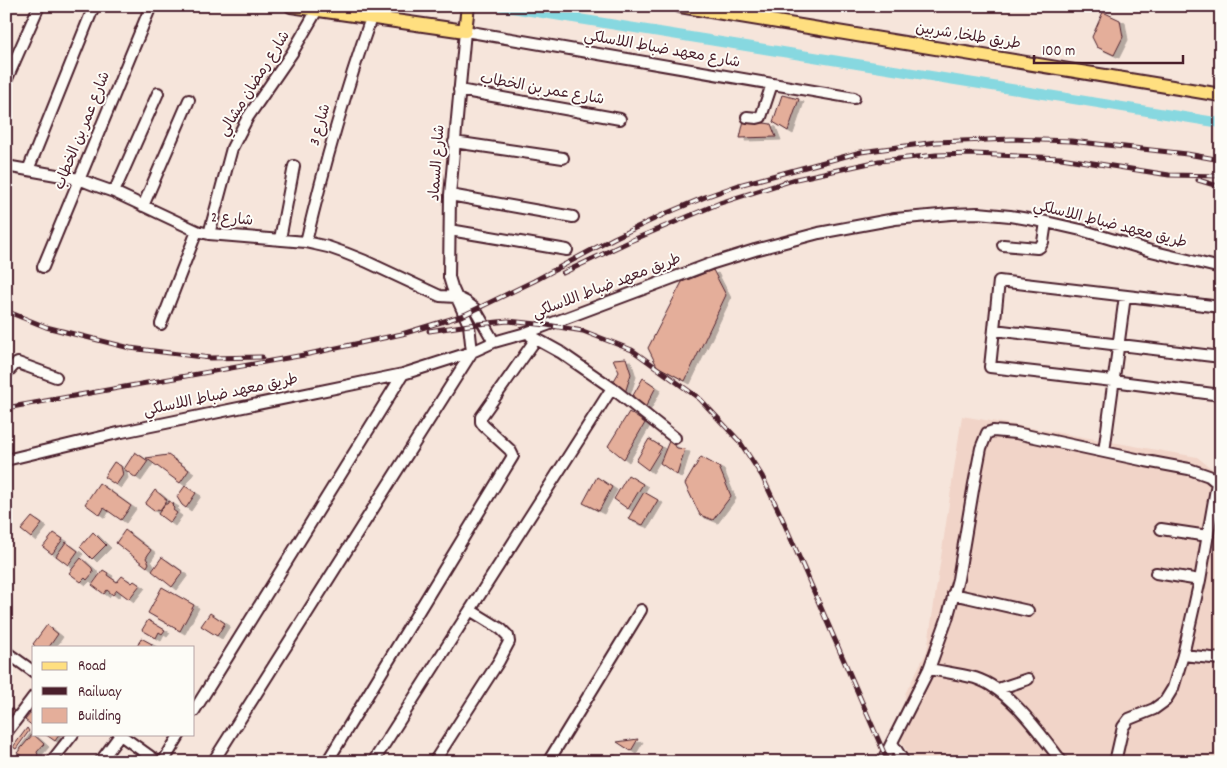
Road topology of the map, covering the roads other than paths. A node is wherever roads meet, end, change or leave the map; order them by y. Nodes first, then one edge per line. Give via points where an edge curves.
1 (94, 6) edge
2 (150, 6) edge
3 (291, 6) edge
4 (468, 6) edge
5 (680, 6) edge
6 (772, 6) edge
7 (35, 8) edge
8 (317, 10) junction
9 (757, 14) edge
10 (371, 18) junction
11 (465, 26) junction
12 (6, 81) edge
13 (772, 84) junction
14 (459, 90) junction
15 (158, 93) dead end
16 (1221, 95) edge
17 (854, 98) dead end
18 (189, 100) dead end
19 (747, 118) dead end
20 (620, 119) dead end
21 (454, 142) junction
22 (563, 158) dead end
23 (6, 166) edge
24 (294, 166) dead end
25 (28, 170) junction
26 (79, 180) junction
27 (114, 192) junction
28 (450, 195) junction
29 (144, 206) junction
30 (573, 217) dead end
31 (1046, 222) junction
32 (450, 230) junction
33 (197, 231) junction
34 (209, 234) junction
35 (280, 239) junction
36 (306, 242) junction
37 (1002, 245) dead end
38 (566, 250) dead end
39 (43, 267) dead end
40 (1221, 268) edge
41 (1125, 296) junction
42 (456, 297) junction
43 (1221, 308) edge
44 (161, 324) dead end
45 (994, 330) junction
46 (526, 333) junction
47 (536, 339) junction
48 (493, 341) junction
49 (1118, 345) junction
50 (472, 350) junction
51 (1221, 357) edge
52 (6, 373) edge
53 (403, 374) junction
54 (56, 376) dead end
55 (1113, 381) junction
56 (612, 388) junction
57 (1221, 395) edge
58 (675, 438) dead end
59 (1104, 452) junction
60 (6, 460) edge
61 (1219, 484) edge
62 (1161, 529) dead end
63 (1208, 536) junction
64 (1156, 573) dead end
65 (1200, 580) junction
66 (954, 594) junction
67 (470, 610) junction
68 (641, 610) dead end
69 (1028, 611) dead end
70 (6, 652) edge
71 (1183, 655) junction
72 (1221, 659) edge
73 (929, 669) junction
74 (32, 671) edge
75 (1028, 679) dead end
76 (998, 689) junction
77 (32, 699) edge
78 (195, 709) edge
79 (6, 733) edge
80 (71, 736) edge
81 (118, 736) edge
82 (120, 736) edge
83 (179, 736) edge
84 (892, 743) junction
85 (1059, 760) edge
86 (52, 762) edge
87 (100, 762) edge
88 (158, 762) edge
89 (163, 762) edge
90 (213, 762) edge
91 (327, 762) edge
92 (373, 762) edge
93 (434, 762) edge
94 (548, 762) edge
95 (882, 762) edge
96 (904, 762) edge
97 (1115, 762) edge

1 - 25 street
2 - 26 street, شارع عمر بن الخطاب
3 - 8 main road
4 - 11 main road
5 - 9 main road, طريق طلخا, شربين
6 - 9 street
7 - 12 street
8 - 10 main road
8 - 34 street, شارع رمضان مشالي via 232,148
9 - 16 main road, طريق طلخا, شربين
10 - 11 main road
10 - 36 street, شارع 3 via 338,120
11 - 13 street, شارع معهد ضباط اللاسلكي
11 - 14 street, شارع السماد
13 - 17 street, شارع معهد ضباط اللاسلكي
13 - 19 street via 761,116
14 - 20 street, شارع عمر بن الخطاب
14 - 21 street, شارع السماد
15 - 27 street
18 - 29 street
21 - 22 street
21 - 28 street, شارع السماد
23 - 25 street, شارع 2
24 - 35 street
25 - 26 street, شارع 2
26 - 27 street, شارع 2
26 - 39 street, شارع عمر بن الخطاب
27 - 29 street, شارع 2
28 - 30 street
28 - 32 street, شارع السماد
29 - 33 street, شارع 2
31 - 37 street via 1040,247
31 - 40 street, طريق معهد ضباط اللاسلكي
31 - 46 street, طريق معهد ضباط اللاسلكي via 978,213 951,214 895,219 819,234 710,264
32 - 38 street
32 - 42 street, شارع السماد via 449,277
33 - 34 street, شارع 2
33 - 44 street
34 - 35 street, شارع 2
35 - 36 street, شارع 2
36 - 42 street, شارع 2 via 365,261 440,296
41 - 43 street
41 - 45 street via 999,281
41 - 49 street
42 - 48 street via 475,309
42 - 50 street, شارع السماد via 470,328
45 - 49 street
45 - 55 street via 990,367
46 - 47 street
46 - 48 street, طريق معهد ضباط اللاسلكي
47 - 56 street
47 - 91 street via 481,417 484,426 513,456
48 - 50 street, طريق معهد ضباط اللاسلكي
49 - 51 street
49 - 55 street
50 - 53 street, طريق معهد ضباط اللاسلكي
50 - 90 street
52 - 54 street via 18,363
53 - 60 street, طريق معهد ضباط اللاسلكي via 122,432
53 - 78 street
55 - 57 street
55 - 59 street
56 - 58 street
56 - 67 street
59 - 61 street via 1189,468
59 - 66 street via 1016,434 987,433 981,448
61 - 63 street
62 - 63 street
63 - 65 street
64 - 65 street
65 - 71 street
66 - 69 street
66 - 73 street
67 - 92 street
67 - 93 street via 501,629 509,642
68 - 94 street
70 - 74 street
71 - 72 street
71 - 97 street via 1173,688 1165,701 1129,719 1123,727
73 - 76 street via 975,678
73 - 84 street
75 - 76 street
76 - 85 street
77 - 79 street
80 - 86 street
81 - 87 street
82 - 88 street
83 - 89 street
84 - 95 street
84 - 96 street

